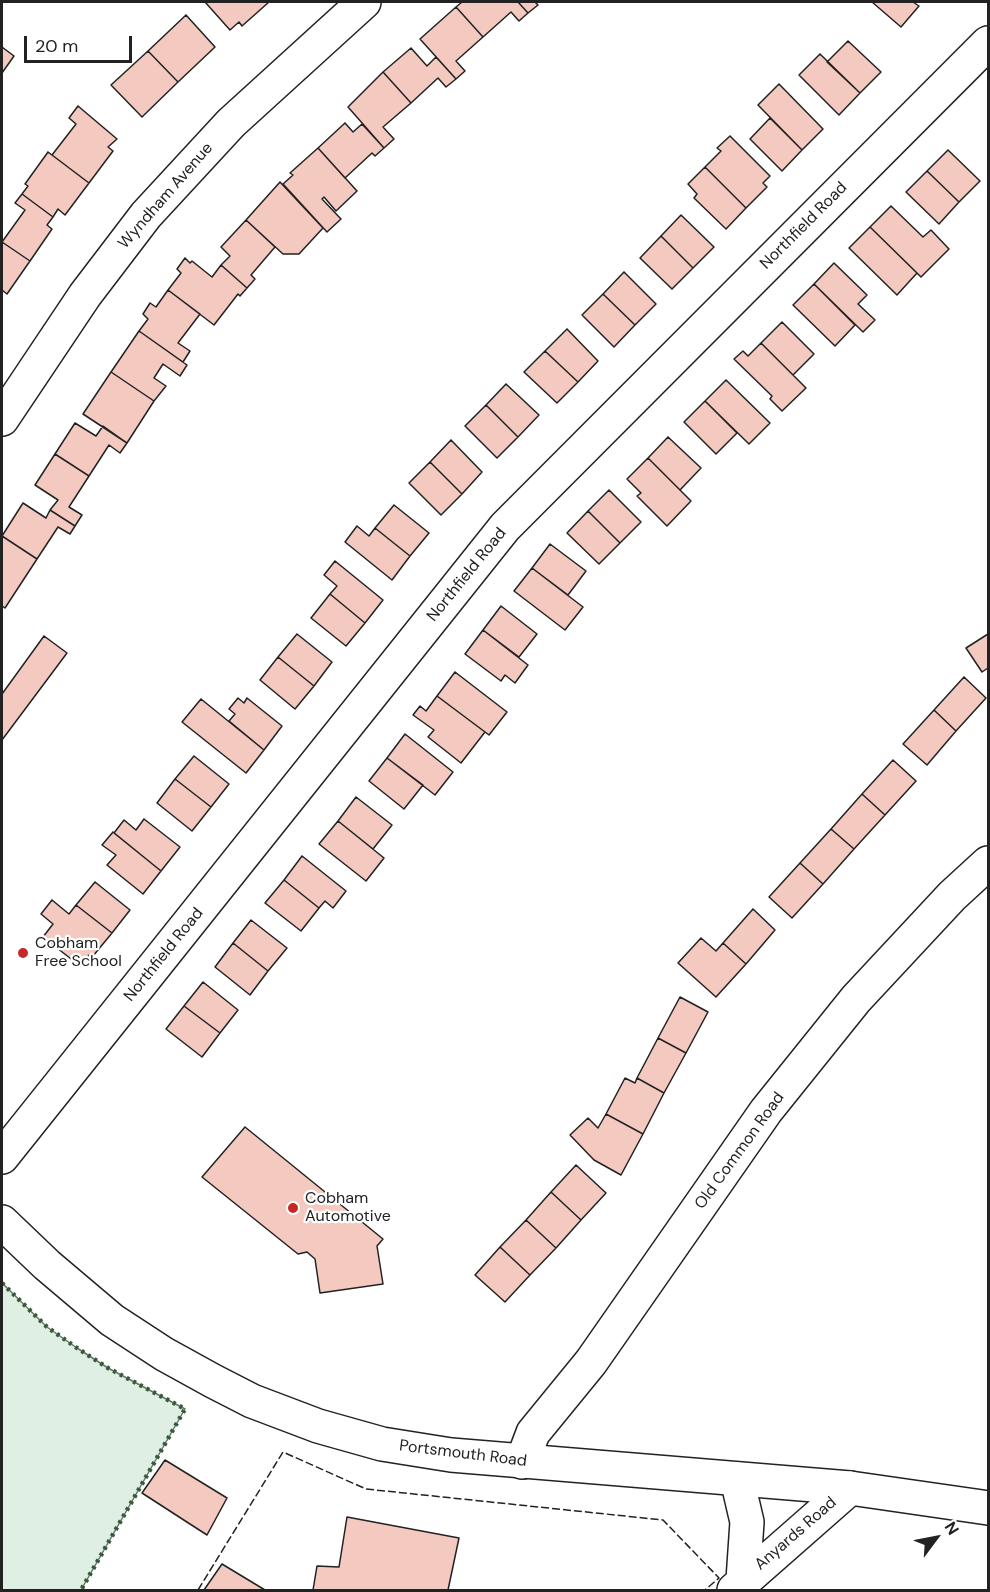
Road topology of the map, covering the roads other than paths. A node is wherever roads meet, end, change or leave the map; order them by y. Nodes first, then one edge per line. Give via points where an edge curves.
1 (364, 2) edge
2 (988, 43) edge
3 (2, 419) edge
4 (988, 863) edge
5 (2, 1157) edge
6 (2, 1222) edge
7 (522, 1462) junction
8 (737, 1479) junction
9 (850, 1488) junction
10 (988, 1508) edge
11 (738, 1585) edge

1 - 3 street, Wyndham Avenue via 231,123 166,192 85,295
2 - 5 street, Northfield Road via 505,527
4 - 7 street, Old Common Road via 856,999 766,1111 591,1362 533,1433
6 - 7 street, Portsmouth Road via 112,1320 164,1354 252,1401 318,1426 382,1444
7 - 8 street, Portsmouth Road
8 - 9 street, Portsmouth Road
8 - 11 street, Anyards Road via 747,1522
9 - 10 street, Portsmouth Road
9 - 11 street, Anyards Road

